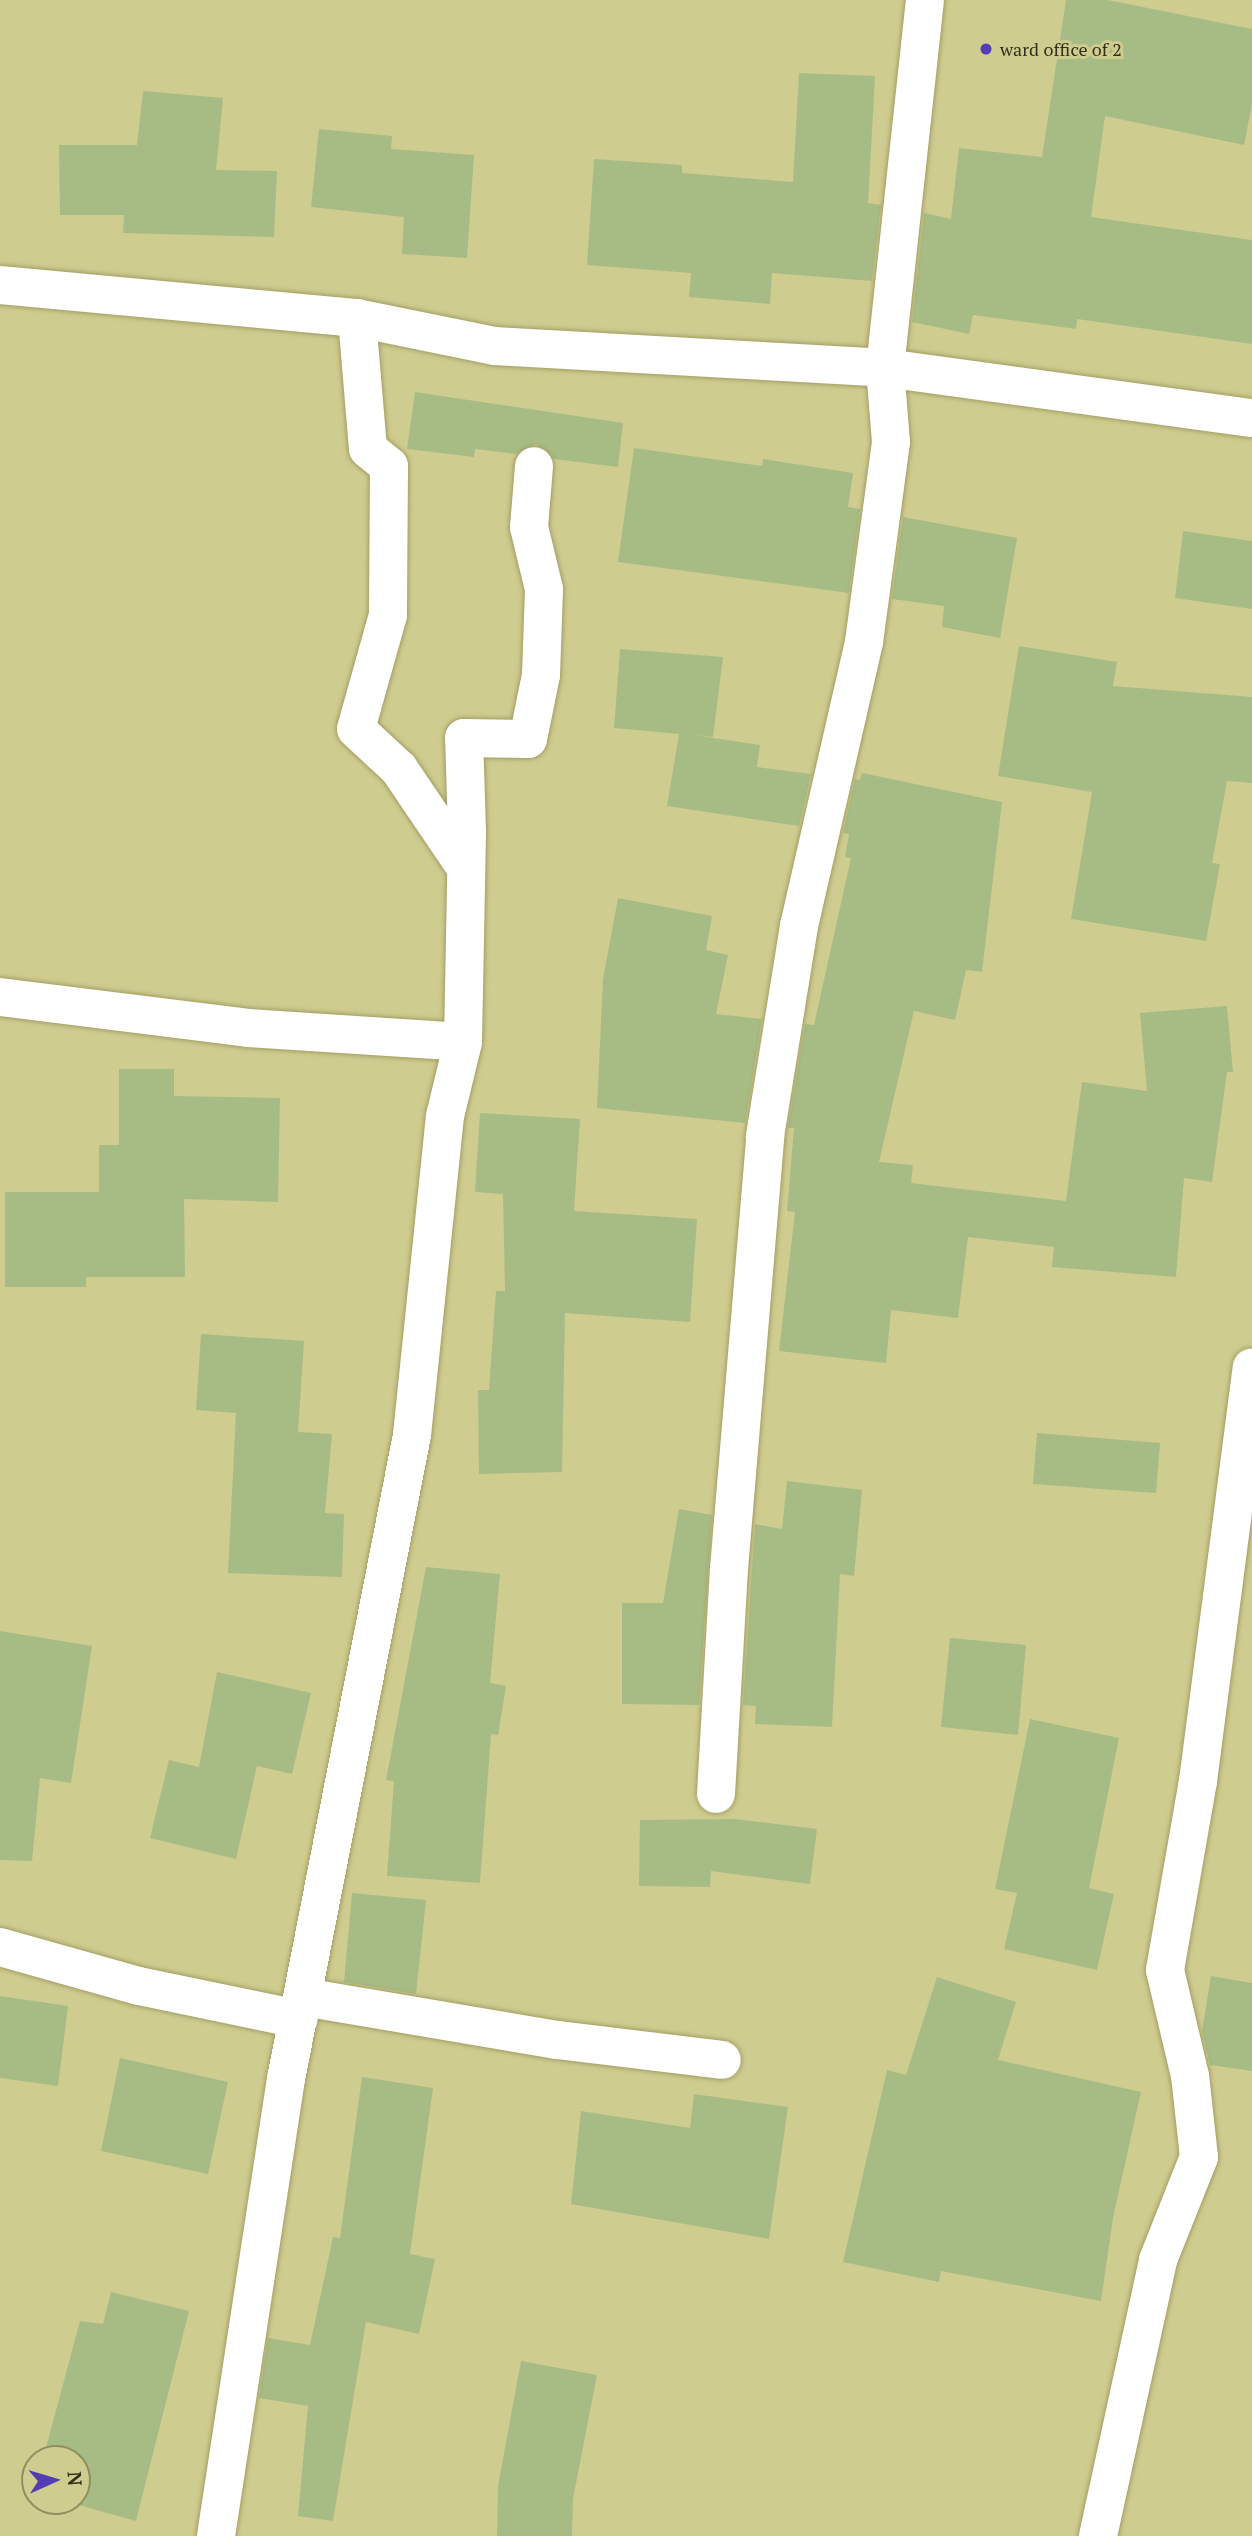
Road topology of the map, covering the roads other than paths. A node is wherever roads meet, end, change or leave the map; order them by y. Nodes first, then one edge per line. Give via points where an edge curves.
1 (925, 0) edge
2 (0, 285) edge
3 (357, 318) junction
4 (885, 369) junction
5 (1252, 418) edge
6 (534, 466) dead end
7 (464, 865) junction
8 (0, 997) edge
9 (463, 1042) junction
10 (1252, 1368) edge
11 (716, 1794) dead end
12 (0, 1947) edge
13 (301, 2008) junction
14 (722, 2060) dead end
15 (216, 2536) edge
16 (1098, 2536) edge

1 - 4 street
2 - 3 street
3 - 4 street via 495,346
3 - 7 street via 368,449 389,466 389,480 388,615 356,729 399,769
4 - 5 street
4 - 11 street via 891,442 864,642 799,926 765,1136 729,1569
6 - 7 street via 529,527 544,589 541,675 528,739 464,738
7 - 9 street
8 - 9 street via 248,1028
9 - 13 street via 445,1116 411,1435
10 - 16 street via 1198,1781 1165,1970 1190,2076 1199,2157 1158,2260
12 - 13 street via 139,1986
13 - 14 street
13 - 15 street

